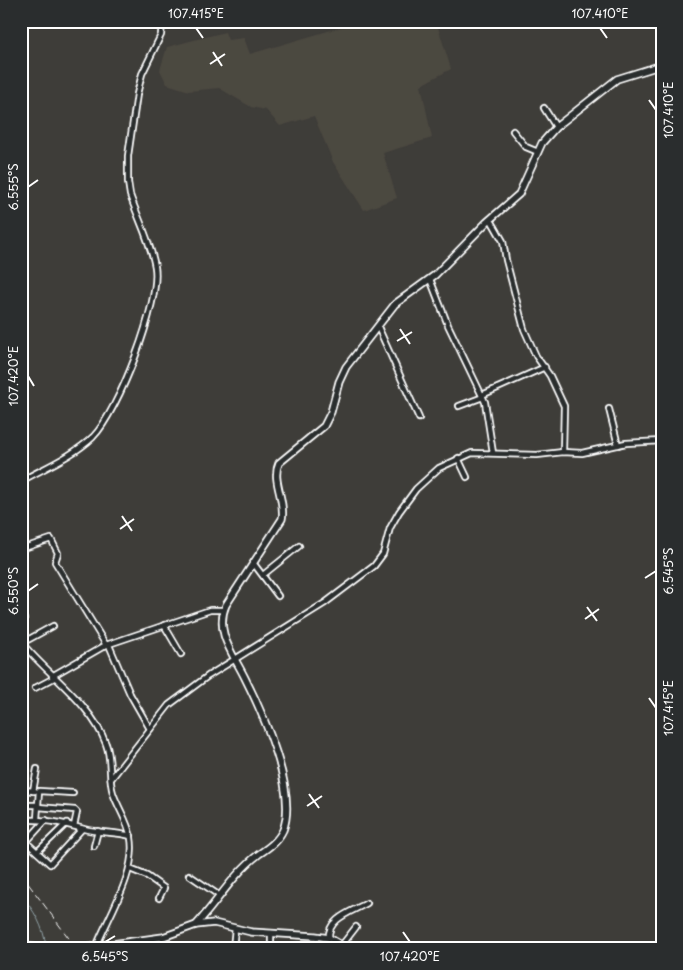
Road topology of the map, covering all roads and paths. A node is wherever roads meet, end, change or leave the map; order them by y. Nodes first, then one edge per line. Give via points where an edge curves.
1 (162, 21) edge
2 (662, 65) edge
3 (544, 108) dead end
4 (556, 126) junction
5 (513, 131) dead end
6 (538, 152) junction
7 (491, 220) junction
8 (430, 279) junction
9 (378, 327) junction
10 (545, 367) junction
11 (482, 396) junction
12 (459, 406) dead end
13 (609, 409) dead end
14 (419, 418) dead end
15 (662, 441) edge
16 (618, 445) junction
17 (563, 452) junction
18 (493, 453) junction
19 (458, 458) junction
20 (467, 477) dead end
21 (21, 481) edge
22 (299, 546) dead end
23 (21, 549) edge
24 (254, 564) junction
25 (263, 575) junction
26 (278, 596) dead end
27 (224, 610) junction
28 (164, 625) junction
29 (52, 626) dead end
30 (22, 643) edge
31 (108, 645) junction
32 (181, 654) dead end
33 (235, 659) junction
34 (52, 677) junction
35 (35, 688) dead end
36 (150, 729) junction
37 (37, 769) dead end
38 (111, 778) junction
39 (22, 790) edge
40 (36, 791) junction
41 (72, 793) dead end
42 (21, 805) edge
43 (38, 806) junction
44 (37, 819) junction
45 (21, 820) edge
46 (47, 820) junction
47 (67, 823) junction
48 (74, 826) junction
49 (82, 829) junction
50 (98, 831) junction
51 (131, 836) junction
52 (94, 846) dead end
53 (37, 852) junction
54 (130, 869) junction
55 (189, 875) dead end
56 (220, 896) junction
57 (158, 898) dead end
58 (367, 903) dead end
59 (196, 925) junction
60 (356, 927) dead end
61 (235, 928) junction
62 (271, 933) junction
63 (328, 938) junction
64 (96, 945) junction
65 (342, 945) junction
66 (21, 946) edge
67 (50, 949) edge
68 (76, 949) edge
69 (233, 949) edge
70 (270, 949) edge
71 (348, 949) edge

1 - 21 street via 161,35 140,80 128,156 128,182 156,269 154,295 119,397 105,423 83,445
2 - 4 street via 617,79
3 - 4 street
4 - 6 street
5 - 6 street via 526,147
6 - 7 street via 522,190
7 - 8 street
7 - 10 street via 504,241 524,328 536,356
8 - 9 street via 400,299
8 - 11 street
9 - 14 street
9 - 24 street via 341,376 324,426 279,463 282,519
10 - 11 street
10 - 17 street via 564,406
11 - 12 street
11 - 18 street
13 - 16 street
15 - 16 street
16 - 17 street via 588,452
17 - 18 street via 537,455
18 - 19 street
19 - 20 street
19 - 33 street via 434,472 416,489 394,521 383,554 374,566 325,603
22 - 25 street
23 - 31 street via 51,539 58,553 55,562
24 - 25 street
24 - 27 street
25 - 26 street
27 - 28 street via 214,609
27 - 33 street via 222,631
28 - 31 street
28 - 32 street
29 - 30 street
30 - 34 street
31 - 34 street
31 - 36 street
33 - 36 street via 169,705
33 - 56 street via 251,691 284,777 287,812 278,838 239,870
34 - 35 street
34 - 38 street via 97,724 107,747
36 - 38 street
37 - 40 street
38 - 51 street via 113,793
39 - 40 street
40 - 41 street
40 - 43 street
42 - 43 street
43 - 44 street
43 - 48 street via 74,809 77,812
44 - 45 street
44 - 46 street
46 - 47 street
46 - 53 street via 26,840
47 - 48 street
47 - 53 street
48 - 49 street
49 - 50 street
49 - 53 street via 50,864
50 - 51 street
50 - 52 street
51 - 54 street via 133,854
54 - 57 street via 165,889
54 - 64 street
55 - 56 street
56 - 59 street
58 - 63 street via 354,908 332,926
59 - 61 street via 214,923
59 - 64 street via 163,937
60 - 65 street
61 - 62 street
61 - 69 street
62 - 63 street
62 - 70 street
63 - 65 street
64 - 68 street
65 - 71 street
66 - 67 street

